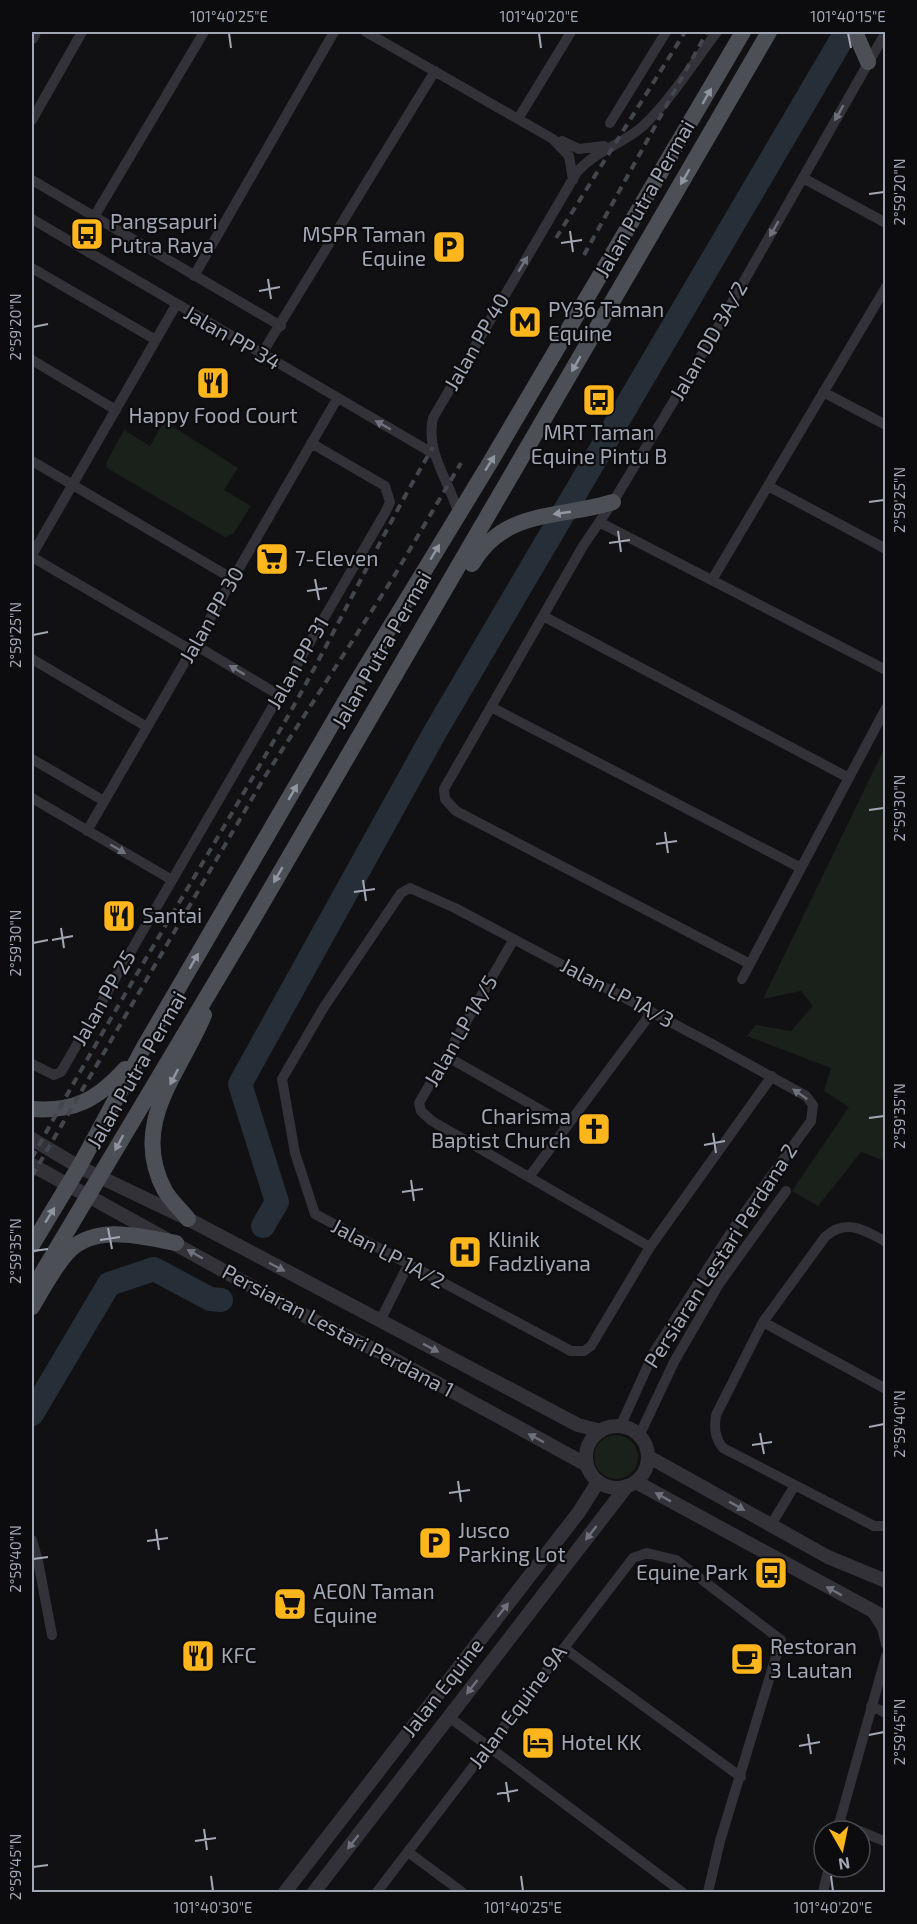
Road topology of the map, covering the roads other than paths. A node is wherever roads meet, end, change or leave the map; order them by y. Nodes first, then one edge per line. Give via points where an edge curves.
1 (34, 32) edge
2 (82, 32) edge
3 (204, 32) edge
4 (334, 32) edge
5 (366, 32) edge
6 (571, 32) edge
7 (666, 32) edge
8 (717, 32) edge
9 (743, 32) edge
10 (769, 32) edge
11 (885, 32) edge
12 (32, 38) edge
13 (858, 39) edge
14 (868, 63) junction
15 (435, 71) junction
16 (518, 119) junction
17 (32, 120) edge
18 (609, 123) dead end
19 (553, 139) junction
20 (624, 140) junction
21 (803, 178) junction
22 (32, 180) edge
23 (573, 180) junction
24 (94, 217) junction
25 (32, 219) edge
26 (885, 223) edge
27 (32, 268) edge
28 (194, 276) junction
29 (884, 294) edge
30 (176, 305) junction
31 (281, 326) junction
32 (156, 340) junction
33 (261, 354) junction
34 (32, 360) edge
35 (823, 392) junction
36 (337, 399) junction
37 (116, 410) junction
38 (885, 425) edge
39 (311, 443) junction
40 (434, 454) junction
41 (32, 461) edge
42 (72, 485) junction
43 (768, 486) junction
44 (613, 502) joint
45 (458, 512) junction
46 (595, 516) junction
47 (885, 549) edge
48 (32, 556) edge
49 (233, 579) junction
50 (712, 580) junction
51 (543, 616) junction
52 (193, 648) junction
53 (32, 659) edge
54 (885, 670) edge
55 (279, 696) junction
56 (491, 707) junction
57 (885, 708) edge
58 (371, 715) junction
59 (147, 727) junction
60 (32, 759) edge
61 (849, 778) junction
62 (32, 798) edge
63 (104, 801) junction
64 (87, 831) junction
65 (801, 868) junction
66 (172, 880) junction
67 (401, 893) joint
68 (514, 939) junction
69 (750, 964) junction
70 (224, 967) junction
71 (742, 979) dead end
72 (652, 1012) junction
73 (144, 1047) junction
74 (446, 1056) junction
75 (32, 1064) edge
76 (772, 1076) junction
77 (32, 1109) edge
78 (811, 1121) joint
79 (567, 1125) junction
80 (32, 1139) edge
81 (32, 1165) edge
82 (79, 1167) junction
83 (100, 1177) junction
84 (529, 1177) junction
85 (68, 1186) junction
86 (786, 1191) dead end
87 (88, 1196) junction
88 (188, 1220) junction
89 (885, 1242) edge
90 (176, 1243) junction
91 (32, 1245) edge
92 (650, 1247) junction
93 (408, 1265) junction
94 (32, 1290) edge
95 (32, 1307) edge
96 (380, 1321) junction
97 (763, 1322) junction
98 (885, 1389) edge
99 (620, 1427) junction
100 (601, 1431) junction
101 (639, 1436) junction
102 (649, 1457) junction
103 (587, 1465) junction
104 (598, 1482) junction
105 (631, 1484) junction
106 (795, 1485) junction
107 (771, 1525) junction
108 (885, 1526) edge
109 (32, 1540) edge
110 (885, 1581) edge
111 (871, 1611) junction
112 (885, 1618) edge
113 (52, 1635) dead end
114 (885, 1644) edge
115 (564, 1648) junction
116 (885, 1656) edge
117 (871, 1706) junction
118 (885, 1713) edge
119 (449, 1717) junction
120 (488, 1747) junction
121 (741, 1777) junction
122 (840, 1819) edge
123 (408, 1852) junction
124 (285, 1893) edge
125 (314, 1893) edge
126 (377, 1893) edge
127 (462, 1893) edge
128 (682, 1893) edge
129 (708, 1893) edge

1 - 12 street
2 - 17 street
3 - 24 street
4 - 28 street
5 - 15 street
6 - 16 street
7 - 18 street
8 - 20 street, Jalan PP 40 via 642,127
45 -> 9 main road, Jalan Putra Permai
10 -> 58 main road, Jalan Putra Permai
11 - 14 street, Jalan DD 3A/2
13 - 14 main road
14 -> 21 street, Jalan DD 3A/2
15 - 16 street
15 - 31 street
16 - 19 street
19 - 20 street via 579,149
19 - 23 street via 569,156
20 - 23 street, Jalan PP 40 via 588,159
21 - 26 street
21 -> 44 street, Jalan DD 3A/2
22 - 24 street
40 -> 23 street, Jalan PP 40 via 432,418
24 - 28 street
25 - 30 street, Jalan PP 34
27 - 32 street
28 - 31 street
29 - 35 street
30 - 32 street
30 - 33 street, Jalan PP 34
31 - 33 street
32 - 37 street
33 - 36 street, Jalan PP 34
34 - 37 street
35 - 38 street
35 - 43 street
36 - 39 street, Jalan PP 30
40 -> 36 street, Jalan PP 34
37 - 42 street
39 - 49 street, Jalan PP 30
39 - 55 street, Jalan PP 31 via 385,486 390,502
40 - 45 street, Jalan PP 40
41 - 42 street
42 - 48 street
42 - 49 street
43 - 47 street
43 - 50 street
44 - 46 main road
73 -> 45 main road, Jalan Putra Permai
46 - 50 street
46 - 51 street via 584,546
46 -> 58 main road via 534,517 483,545 413,661
48 - 52 street
49 - 52 street, Jalan PP 30
50 - 54 street
51 - 56 street
51 - 61 street
55 -> 52 street
52 - 59 street, Jalan PP 30
53 - 59 street
55 - 66 street, Jalan PP 31
56 - 65 street
56 - 69 street via 444,789 445,799 456,811
57 - 61 street
58 -> 70 main road, Jalan Putra Permai
59 - 63 street, Jalan PP 30
60 - 63 street
61 - 65 street
62 - 64 street
63 - 64 street, Jalan PP 30
64 -> 66 street
65 - 69 street
66 - 75 street, Jalan PP 25 via 61,1072 54,1075
67 - 68 street, Jalan LP 1A/3 via 410,888 423,892
67 - 93 street, Jalan LP 1A/2 via 324,1007 281,1085 295,1153 315,1214
68 - 72 street, Jalan LP 1A/3
68 - 74 street, Jalan LP 1A/5
69 - 71 street
70 -> 83 main road, Jalan Putra Permai
70 -> 88 main road via 196,1035 154,1115 151,1143 157,1171 166,1192
72 - 76 street, Jalan LP 1A/3
72 - 79 street
73 - 77 main road via 106,1090 87,1102
73 - 82 main road, Jalan Putra Permai
74 - 79 street
74 - 84 street, Jalan LP 1A/5 via 420,1103 421,1110
78 -> 76 street, Jalan LP 1A/3 via 813,1105 806,1096
76 - 92 street
78 - 99 street, Persiaran Lestari Perdana 2 via 735,1226 654,1353
79 - 84 street
80 - 82 street, Persiaran Lestari Perdana 1
81 - 85 street, Persiaran Lestari Perdana 1
82 - 83 street, Persiaran Lestari Perdana 1
82 - 85 main road, Jalan Putra Permai
83 - 87 main road, Jalan Putra Permai
83 - 88 street, Persiaran Lestari Perdana 1
84 - 92 street, Jalan LP 1A/5
85 - 87 street, Persiaran Lestari Perdana 1
91 -> 85 main road, Jalan Putra Permai
86 - 101 street, Persiaran Lestari Perdana 2 via 719,1284 674,1362
87 - 90 street, Persiaran Lestari Perdana 1
87 - 94 main road, Jalan Putra Permai
88 -> 96 street, Persiaran Lestari Perdana 1
89 - 97 street via 861,1228 840,1227 825,1237
90 - 95 main road via 124,1233 84,1241 69,1251
103 -> 90 street, Persiaran Lestari Perdana 1
92 - 93 street, Jalan LP 1A/2 via 591,1346 584,1351 572,1351
93 - 96 street
96 -> 100 street, Persiaran Lestari Perdana 1 via 579,1425
97 - 98 street
97 - 106 street via 716,1415 715,1432 723,1448
99 - 100 street
99 - 101 street
100 - 103 street via 588,1446
101 - 102 street
102 - 105 street via 646,1471
102 -> 107 street
103 - 104 street
104 - 105 street via 607,1486
124 -> 104 street, Jalan Equine via 579,1512
111 -> 105 street
105 -> 119 street, Jalan Equine
106 - 107 street
106 - 108 street via 874,1526
107 - 110 street via 828,1557
109 - 113 street
111 - 112 street
111 - 114 street via 882,1628
115 - 120 street, Jalan Equine 9A
115 - 121 street
115 - 121 street, Jalan Equine 9A via 633,1558 647,1553 676,1560 781,1640
116 - 117 street
117 - 118 street
117 - 122 street
119 - 120 street
119 -> 125 street, Jalan Equine
120 - 123 street, Jalan Equine 9A
120 - 128 street
121 - 129 street
123 - 126 street, Jalan Equine 9A
123 - 127 street

